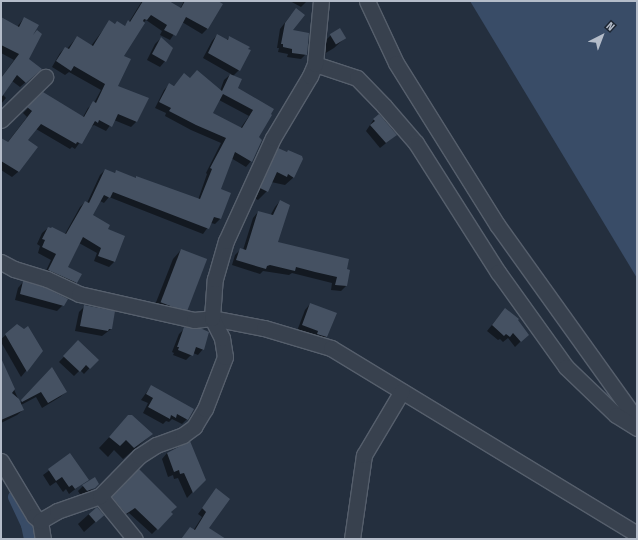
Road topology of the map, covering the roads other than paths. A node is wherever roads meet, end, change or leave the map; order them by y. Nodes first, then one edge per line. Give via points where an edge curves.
1 (321, 1) edge
2 (367, 1) edge
3 (315, 64) junction
4 (45, 78) dead end
5 (1, 120) edge
6 (1, 262) edge
7 (212, 318) junction
8 (402, 391) junction
9 (637, 420) edge
10 (637, 428) edge
11 (1, 461) edge
12 (100, 496) junction
13 (40, 521) junction
14 (637, 534) edge
15 (43, 539) edge
16 (135, 539) edge
17 (352, 539) edge

1 - 3 street
2 - 9 street via 396,63 498,226
3 - 7 street via 273,138 226,241 215,279
3 - 10 street via 357,78 384,106 416,143 498,272 566,367 616,415
4 - 5 street
6 - 7 street via 79,294 194,320
7 - 8 street via 264,328 332,348
7 - 12 street via 222,338 225,357 205,409 194,427 139,456
8 - 14 street
8 - 17 street via 364,455
11 - 13 street via 34,516
12 - 13 street via 57,511
12 - 16 street
13 - 15 street

